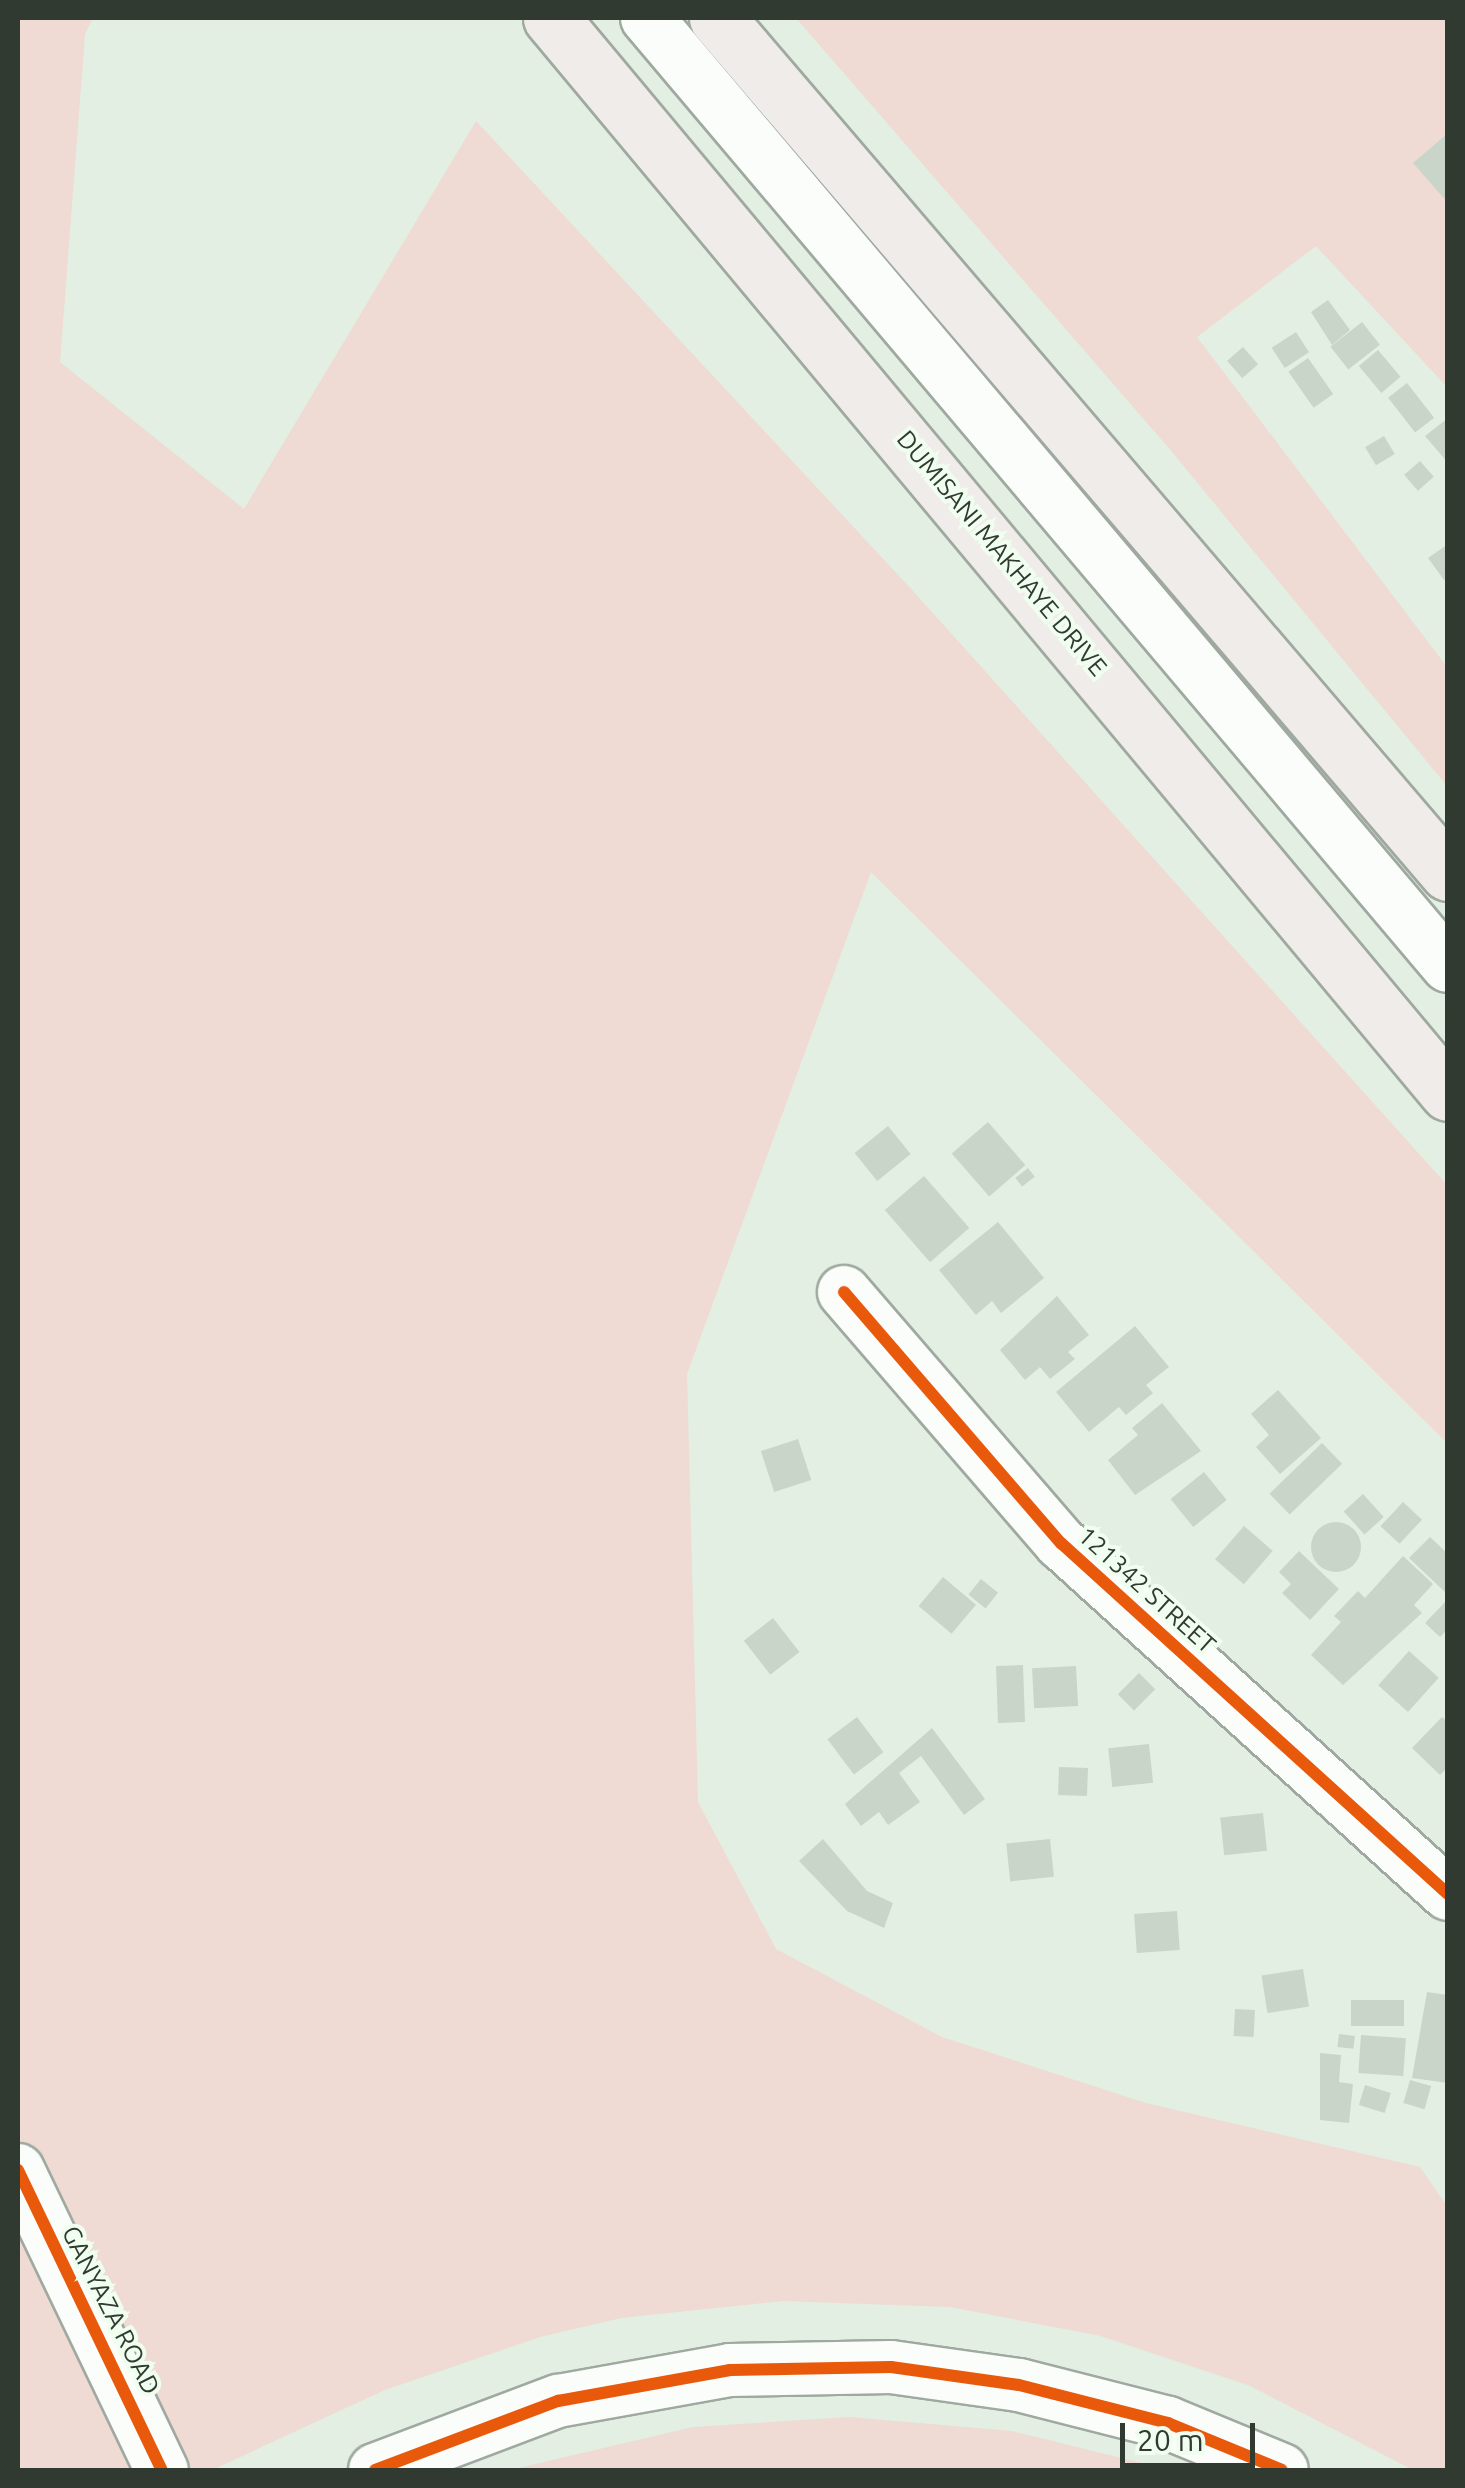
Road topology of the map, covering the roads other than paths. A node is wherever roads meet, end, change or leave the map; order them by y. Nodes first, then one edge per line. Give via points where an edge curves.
1 (550, 18) edge
2 (647, 18) edge
3 (718, 18) edge
4 (1448, 873) edge
5 (1444, 965) edge
6 (1448, 1093) edge
7 (844, 1292) dead end
8 (1448, 1894) edge
9 (18, 2170) edge
10 (162, 2470) edge
11 (375, 2470) edge
12 (1282, 2470) edge

1 - 6 main road, DUMISANI MAKHAYE DRIVE
2 - 5 street
3 - 4 main road
7 - 8 street, 121342 STREET via 1062,1543
9 - 10 street, GANYAZA ROAD
11 - 12 street via 558,2401 730,2370 891,2367 1019,2384 1168,2423

